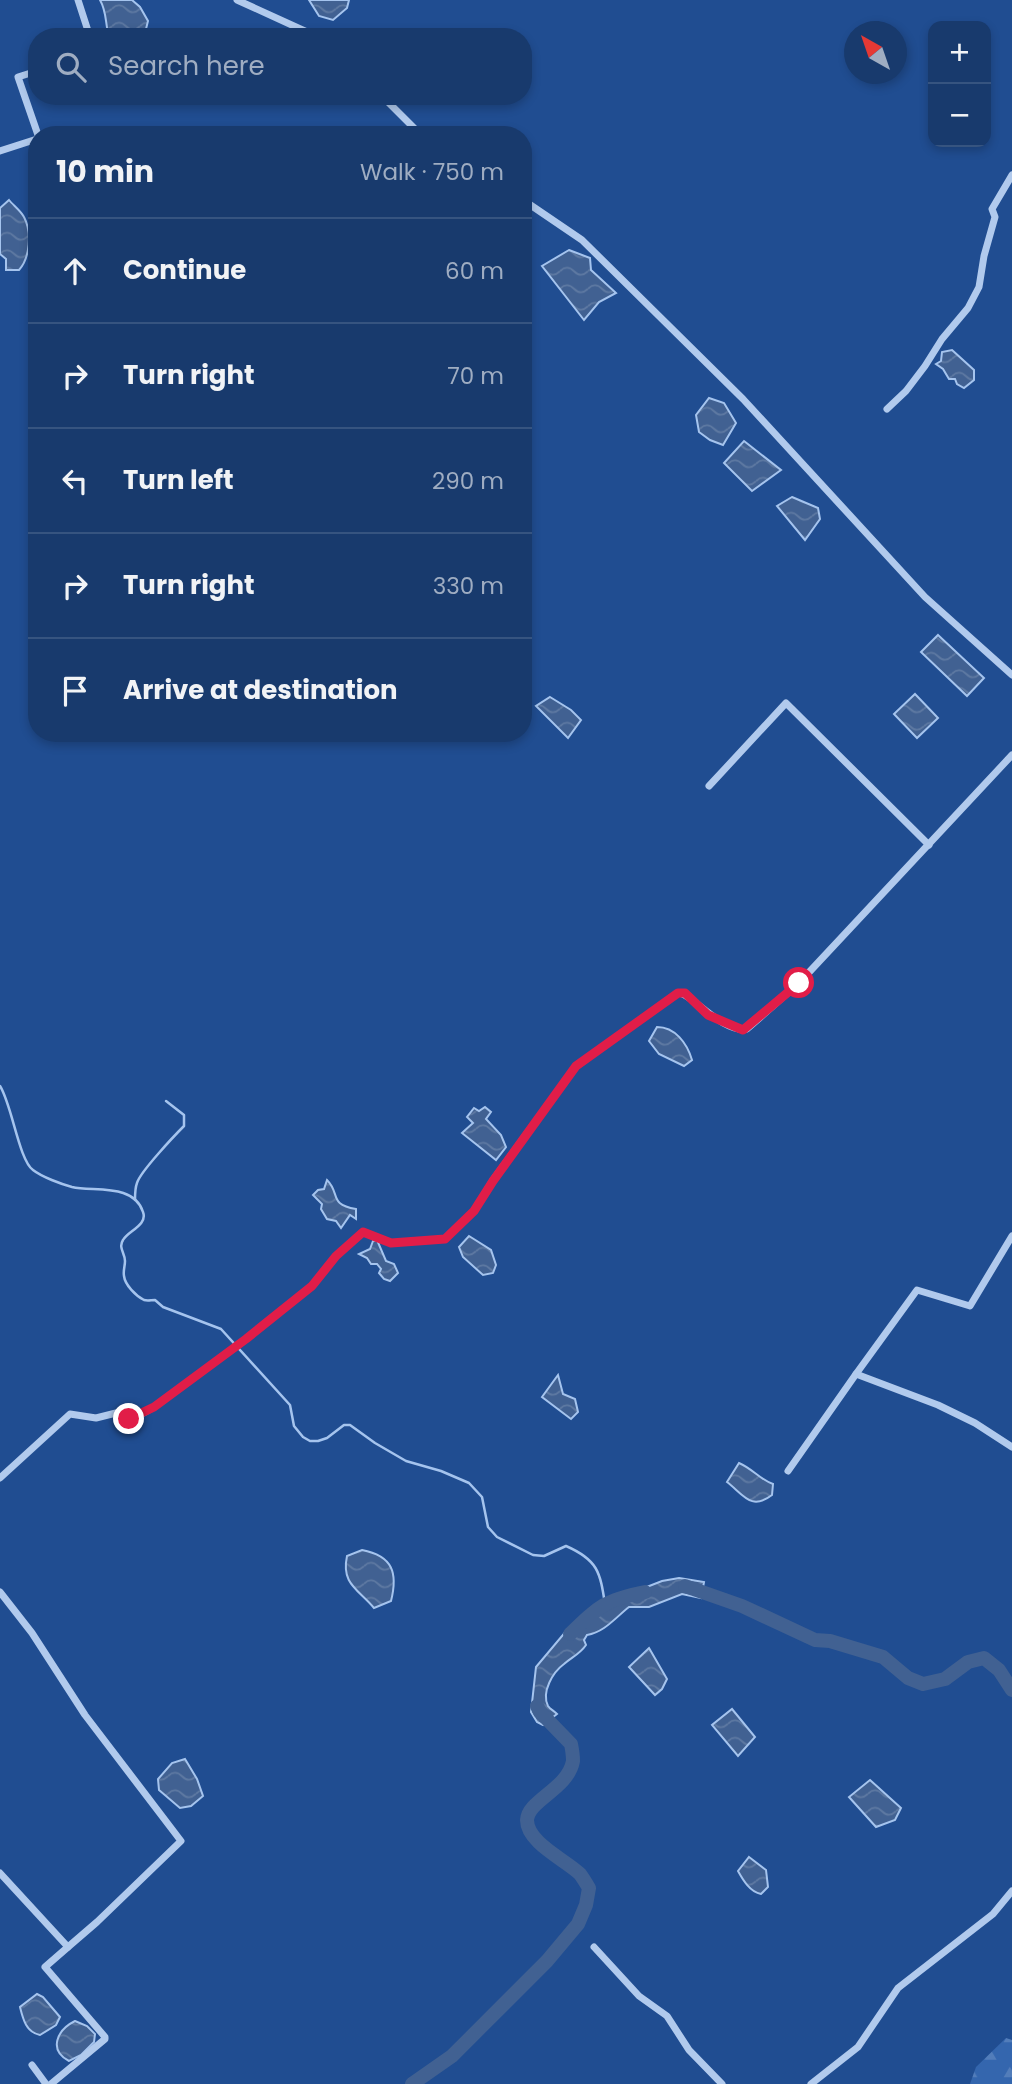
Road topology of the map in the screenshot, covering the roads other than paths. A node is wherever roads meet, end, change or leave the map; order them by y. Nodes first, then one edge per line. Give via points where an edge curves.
1 (78, 0) edge
2 (237, 0) edge
3 (87, 28) edge
4 (298, 28) edge
5 (28, 73) edge
6 (391, 105) edge
7 (34, 126) edge
8 (412, 126) edge
9 (28, 140) edge
10 (0, 151) edge
11 (1012, 175) edge
12 (532, 206) edge
13 (887, 409) dead end
14 (1012, 675) edge
15 (1012, 755) edge
16 (709, 786) dead end
17 (929, 845) junction
18 (1012, 1236) edge
19 (856, 1374) junction
20 (1012, 1447) edge
21 (788, 1471) dead end
22 (0, 1478) edge
23 (0, 1592) edge
24 (0, 1873) edge
25 (1012, 1891) edge
26 (68, 1947) junction
27 (594, 1947) dead end
28 (32, 2065) dead end
29 (49, 2084) edge
30 (722, 2084) edge
31 (811, 2084) edge

1 - 3 street
2 - 4 street
5 - 7 street via 18,76
6 - 8 street
9 - 10 street
11 - 13 street via 992,209 995,217 979,287 968,309
12 - 14 street via 582,240 743,400 925,597
15 - 17 street
16 - 17 street via 786,703
17 - 22 street via 799,983 747,1029 739,1030 708,1015 682,992 576,1066 474,1211 445,1239 391,1243 363,1232 312,1286 154,1407 133,1419 116,1413 96,1418 70,1414
18 - 19 street via 970,1306 917,1290
19 - 20 street via 938,1405
19 - 21 street
23 - 26 street via 85,1715 181,1841
24 - 26 street
25 - 31 street via 993,1914 898,1988 858,2047
26 - 29 street via 45,1967 105,2038
27 - 30 street via 639,1996 667,2016 689,2050
28 - 29 street

